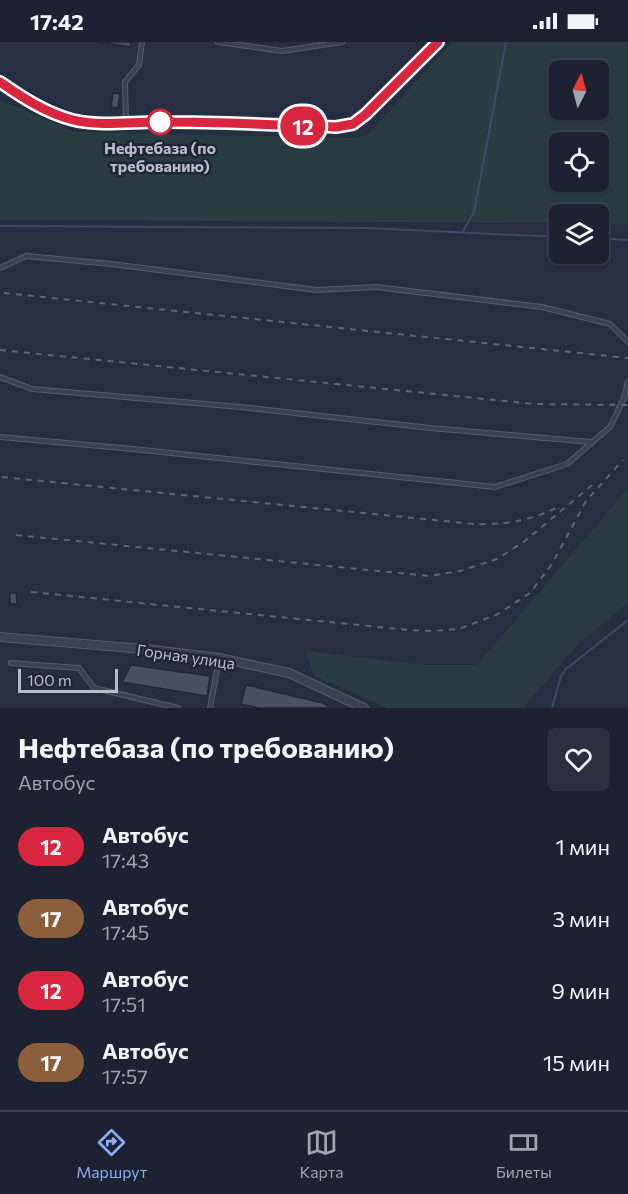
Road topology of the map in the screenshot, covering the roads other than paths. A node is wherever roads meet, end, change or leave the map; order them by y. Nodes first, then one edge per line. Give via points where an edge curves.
1 (142, 42) edge
2 (218, 42) edge
3 (342, 42) edge
4 (438, 42) edge
5 (0, 82) edge
6 (126, 122) junction
7 (0, 268) edge
8 (628, 342) edge
9 (0, 377) edge
10 (628, 381) edge
11 (0, 437) edge
12 (592, 442) junction
13 (0, 636) edge
14 (219, 658) junction
15 (11, 663) dead end
16 (178, 708) edge
17 (210, 708) edge
18 (364, 708) edge

1 - 6 lane via 139,65 125,82
2 - 3 lane via 282,51
4 - 6 street via 353,124 336,127
5 - 6 street via 27,101 75,120
7 - 8 lane via 26,255 317,290 376,286 542,307 610,324
9 - 12 lane via 32,389
10 - 12 lane via 610,427
11 - 12 lane via 495,487 567,464
13 - 14 street, Горная улица
14 - 17 lane
14 - 18 street, Горная улица via 289,674
15 - 16 lane via 79,668 94,687

